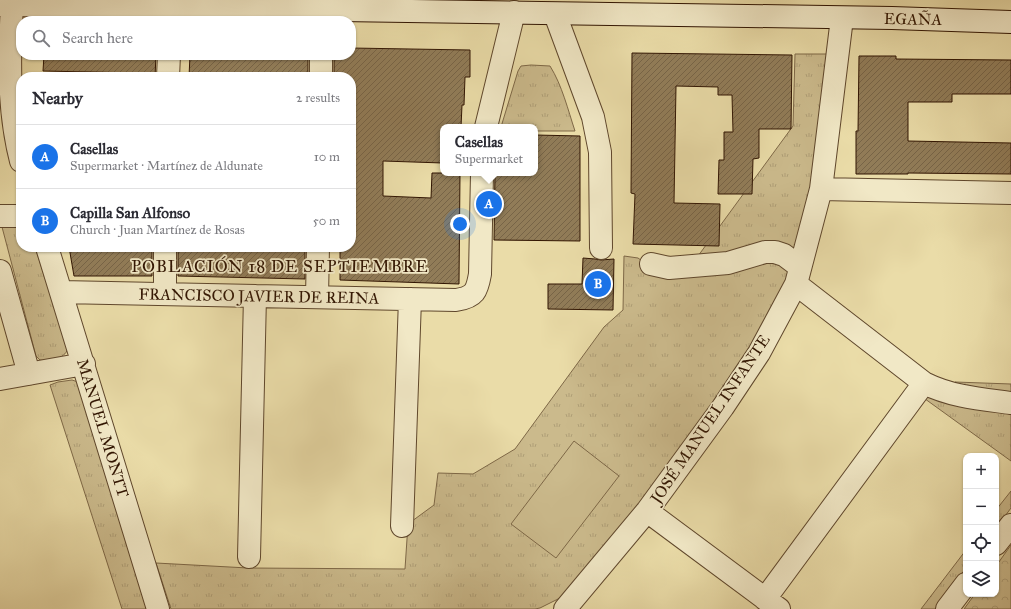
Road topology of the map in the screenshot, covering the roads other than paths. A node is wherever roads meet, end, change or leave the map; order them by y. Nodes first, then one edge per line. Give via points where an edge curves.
1 (6, 5) edge
2 (514, 12) junction
3 (555, 14) junction
4 (842, 18) junction
5 (1011, 22) edge
6 (169, 60) edge
7 (321, 60) edge
8 (168, 72) edge
9 (321, 72) edge
10 (487, 124) edge
11 (16, 136) edge
12 (482, 176) edge
13 (821, 189) junction
14 (1011, 193) edge
15 (0, 216) edge
16 (16, 216) edge
17 (601, 248) dead end
18 (49, 252) edge
19 (166, 252) edge
20 (318, 252) edge
21 (651, 264) dead end
22 (0, 271) edge
23 (798, 275) junction
24 (62, 292) junction
25 (165, 294) junction
26 (255, 296) junction
27 (317, 298) junction
28 (410, 299) junction
29 (84, 364) junction
30 (29, 374) junction
31 (0, 379) edge
32 (924, 382) junction
33 (1011, 403) edge
34 (648, 511) junction
35 (1011, 525) edge
36 (402, 526) dead end
37 (999, 540) edge
38 (250, 557) dead end
39 (963, 588) edge
40 (772, 604) edge
41 (571, 607) edge
42 (158, 609) edge
43 (947, 609) edge

1 - 2 street, EGAÑA
1 - 11 street via 10,86
2 - 3 street, EGAÑA
2 - 10 street
3 - 4 street, EGAÑA
3 - 17 street via 597,134 600,152
4 - 5 street, EGAÑA
4 - 13 street, JOSÉ MANUEL INFANTE
6 - 8 street
7 - 9 street
12 - 28 street, FRANCISCO JAVIER DE REINA via 478,287 466,299
13 - 14 street
13 - 23 street, JOSÉ MANUEL INFANTE
15 - 16 street
18 - 24 street, MANUEL MONTT
19 - 25 street
20 - 27 street
21 - 23 street via 669,268 728,263 765,252 774,252 784,255
22 - 30 street
23 - 32 street
23 - 34 street, JOSÉ MANUEL INFANTE via 760,353
24 - 25 street, FRANCISCO JAVIER DE REINA
24 - 29 street, MANUEL MONTT
25 - 26 street, FRANCISCO JAVIER DE REINA
26 - 27 street, FRANCISCO JAVIER DE REINA
26 - 38 street
27 - 28 street, FRANCISCO JAVIER DE REINA
28 - 36 street
29 - 30 street
29 - 42 street, MANUEL MONTT
30 - 31 street
32 - 33 street via 957,396
32 - 40 street
34 - 40 street
34 - 41 street, JOSÉ MANUEL INFANTE
35 - 37 street
39 - 43 street

